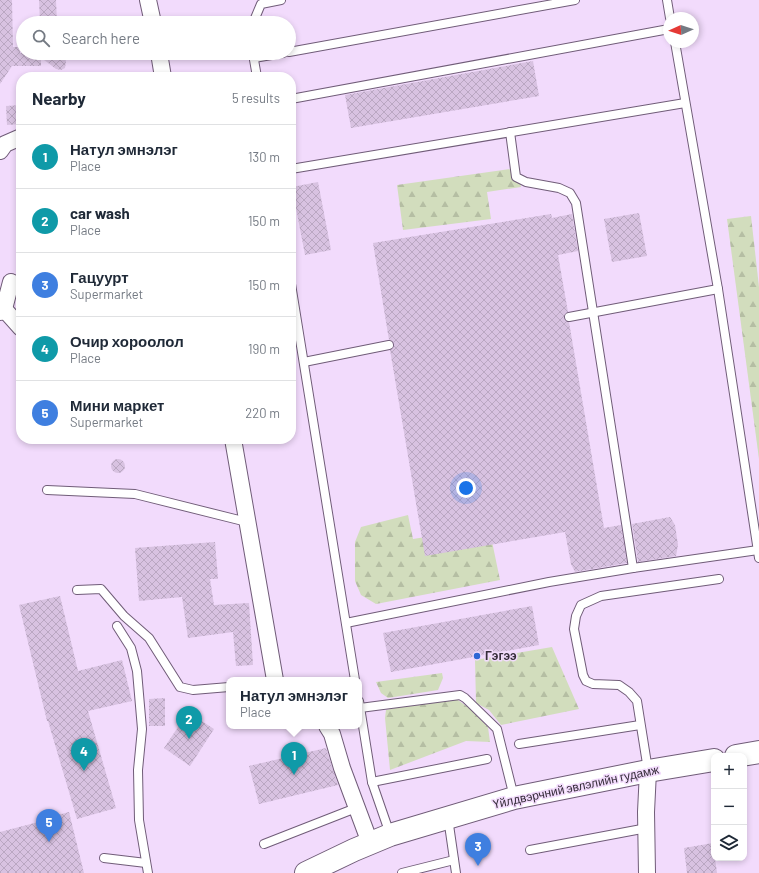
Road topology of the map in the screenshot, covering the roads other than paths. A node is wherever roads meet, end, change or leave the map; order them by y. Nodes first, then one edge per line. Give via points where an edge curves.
1 (148, 0) edge
2 (281, 0) edge
3 (576, 0) edge
4 (667, 0) edge
5 (669, 12) edge
6 (151, 16) edge
7 (256, 16) edge
8 (663, 30) edge
9 (675, 48) edge
10 (296, 51) edge
11 (160, 60) edge
12 (255, 60) edge
13 (163, 72) edge
14 (256, 72) edge
15 (296, 98) edge
16 (685, 103) junction
17 (510, 132) junction
18 (16, 139) edge
19 (0, 152) edge
20 (296, 168) edge
21 (11, 282) dead end
22 (718, 289) junction
23 (2, 310) edge
24 (593, 312) junction
25 (296, 314) edge
26 (568, 317) dead end
27 (16, 323) edge
28 (390, 345) dead end
29 (304, 362) junction
30 (234, 444) edge
31 (47, 490) dead end
32 (247, 522) junction
33 (758, 554) edge
34 (633, 568) junction
35 (719, 579) dead end
36 (77, 590) dead end
37 (346, 623) junction
38 (117, 626) dead end
39 (274, 677) edge
40 (355, 677) edge
41 (226, 687) edge
42 (362, 705) edge
43 (362, 718) edge
44 (640, 725) junction
45 (329, 729) edge
46 (519, 744) dead end
47 (759, 752) edge
48 (747, 754) edge
49 (487, 759) dead end
50 (711, 760) edge
51 (648, 771) junction
52 (372, 782) junction
53 (514, 798) junction
54 (356, 808) junction
55 (448, 817) junction
56 (646, 828) junction
57 (390, 835) junction
58 (370, 843) junction
59 (264, 844) dead end
60 (530, 850) dead end
61 (104, 858) dead end
62 (454, 860) junction
63 (146, 863) junction
64 (148, 873) edge
65 (306, 873) edge
66 (402, 873) edge
67 (456, 873) edge
68 (647, 873) edge

1 - 6 street
2 - 7 lane via 261,4
3 - 10 lane
4 - 5 lane
8 - 15 lane
9 - 16 lane
11 - 13 street
12 - 14 lane
16 - 17 lane
16 - 22 lane
17 - 20 lane
17 - 24 lane via 516,177 526,182 559,188 570,193 576,203
18 - 19 street via 5,144
21 - 23 street
22 - 24 lane
22 - 33 lane
23 - 27 street
24 - 26 lane
24 - 34 lane
25 - 29 lane
28 - 29 lane
29 - 37 lane
30 - 32 street
31 - 32 lane via 134,494
32 - 39 street
33 - 34 lane
34 - 37 lane via 549,582
35 - 44 lane via 601,596 581,604 574,628 583,675 586,681 593,684 619,685 629,692 637,701
36 - 41 lane via 101,590 124,616 149,638 180,687 193,690
37 - 40 lane
38 - 63 lane via 131,648 137,671 142,729 138,770 139,820
42 - 53 lane via 460,695 465,698 497,729
43 - 52 lane
44 - 46 lane
44 - 51 lane
45 - 54 street
47 - 48 main road
49 - 52 lane
50 - 51 main road, Үйлдвэрчний эвлэлийн гудамж
51 - 53 main road, Үйлдвэрчний эвлэлийн гудамж
51 - 56 street
52 - 57 lane
53 - 55 main road, Үйлдвэрчний эвлэлийн гудамж
54 - 58 street
54 - 59 lane
55 - 57 main road, Үйлдвэрчний эвлэлийн гудамж
55 - 62 lane
56 - 60 lane
56 - 68 street
57 - 58 main road, Үйлдвэрчний эвлэлийн гудамж
58 - 65 main road, Үйлдвэрчний эвлэлийн гудамж
61 - 63 lane
62 - 66 lane
62 - 67 lane
63 - 64 lane

